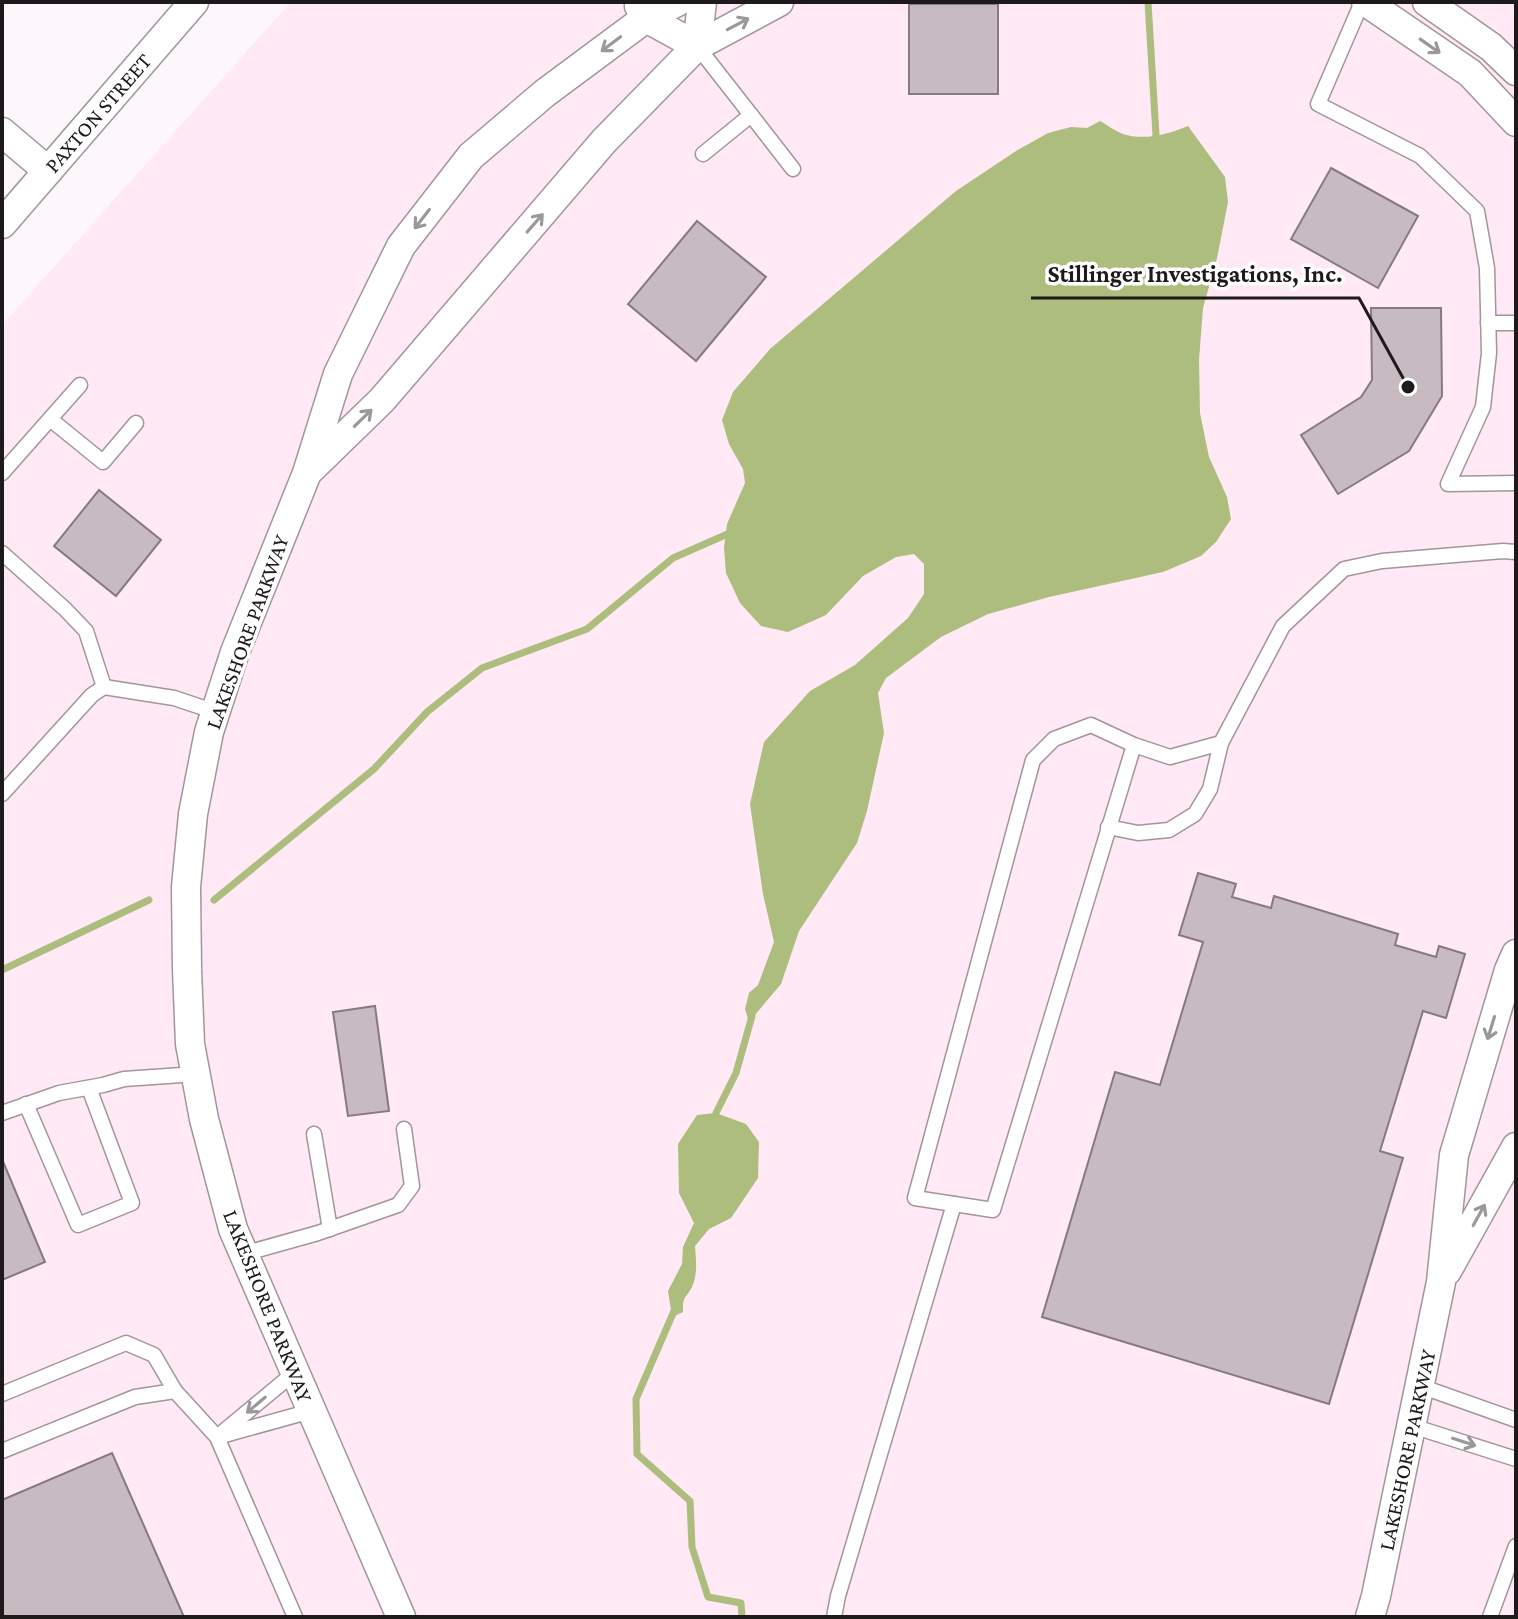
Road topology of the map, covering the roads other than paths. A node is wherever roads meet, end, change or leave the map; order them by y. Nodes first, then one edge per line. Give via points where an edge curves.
1 (194, 2) edge
2 (677, 2) edge
3 (702, 2) edge
4 (779, 2) edge
5 (1364, 2) edge
6 (1427, 2) edge
7 (641, 10) edge
8 (697, 46) junction
9 (1516, 71) edge
10 (751, 115) junction
11 (1516, 122) edge
12 (2, 132) edge
13 (703, 154) dead end
14 (793, 169) dead end
15 (48, 171) junction
16 (2, 224) edge
17 (1488, 323) junction
18 (1516, 323) edge
19 (80, 385) dead end
20 (50, 419) junction
21 (136, 423) dead end
22 (2, 473) edge
23 (307, 473) junction
24 (1516, 483) edge
25 (1512, 550) edge
26 (2, 553) edge
27 (104, 687) junction
28 (216, 712) junction
29 (1221, 743) junction
30 (1134, 745) junction
31 (2, 794) edge
32 (1108, 827) junction
33 (1516, 954) edge
34 (196, 1074) junction
35 (89, 1088) junction
36 (26, 1104) junction
37 (2, 1113) edge
38 (404, 1129) dead end
39 (314, 1134) dead end
40 (1516, 1147) edge
41 (954, 1204) junction
42 (330, 1229) junction
43 (243, 1254) junction
44 (1441, 1282) junction
45 (294, 1373) junction
46 (1420, 1386) junction
47 (175, 1391) junction
48 (2, 1394) edge
49 (311, 1411) junction
50 (1516, 1420) edge
51 (1412, 1426) junction
52 (217, 1437) junction
53 (2, 1451) edge
54 (1516, 1459) edge
55 (1516, 1546) edge
56 (295, 1617) edge
57 (401, 1617) edge
58 (834, 1617) edge
59 (1370, 1617) edge
60 (1490, 1617) edge

1 - 15 street, PAXTON STREET
2 - 7 street, LAKESHORE PARKWAY
3 - 8 street
8 -> 4 street, LAKESHORE PARKWAY
5 -> 11 street via 1470,73
5 - 17 lane via 1318,104 1420,156 1477,211 1487,268
6 - 9 street
7 - 8 street
7 -> 23 street, LAKESHORE PARKWAY via 471,156 401,246 338,374
8 - 10 lane
23 -> 8 street, LAKESHORE PARKWAY via 382,400 604,141
10 - 13 lane
10 - 14 lane
12 - 15 street
15 - 16 street, PAXTON STREET
17 - 18 lane
17 - 24 lane via 1483,407 1448,484
19 - 20 lane
20 - 21 lane via 103,462
20 - 22 lane
23 - 28 street, LAKESHORE PARKWAY
25 - 29 lane via 1344,569 1283,626
26 - 27 lane via 86,631
27 - 28 lane via 174,698
27 - 31 lane
28 - 34 street, LAKESHORE PARKWAY via 193,814 186,887 190,1044
29 - 30 lane via 1170,757
29 - 32 lane via 1210,789 1195,814 1169,830 1138,833
30 - 32 lane
30 - 41 lane via 1091,725 1054,739 1033,760 915,1198
32 - 41 lane via 993,1210
33 -> 44 street, LAKESHORE PARKWAY via 1454,1155
34 - 35 lane via 124,1079
34 - 43 street, LAKESHORE PARKWAY via 207,1133
35 - 36 lane
35 - 36 lane via 132,1203 78,1225
36 - 37 lane
38 - 42 lane via 412,1186 398,1205
39 - 42 lane
44 -> 40 street, LAKESHORE PARKWAY
41 - 58 lane
42 - 43 lane
43 - 45 street, LAKESHORE PARKWAY
44 - 46 street, LAKESHORE PARKWAY
45 - 49 street, LAKESHORE PARKWAY
45 -> 52 lane
46 - 50 lane
46 - 51 street, LAKESHORE PARKWAY
47 - 48 lane via 154,1355 126,1343
47 - 52 lane
47 - 53 lane via 135,1397
49 - 52 lane
49 - 57 street, LAKESHORE PARKWAY
51 -> 54 lane
51 - 59 street, LAKESHORE PARKWAY
52 - 56 lane
55 - 60 lane

